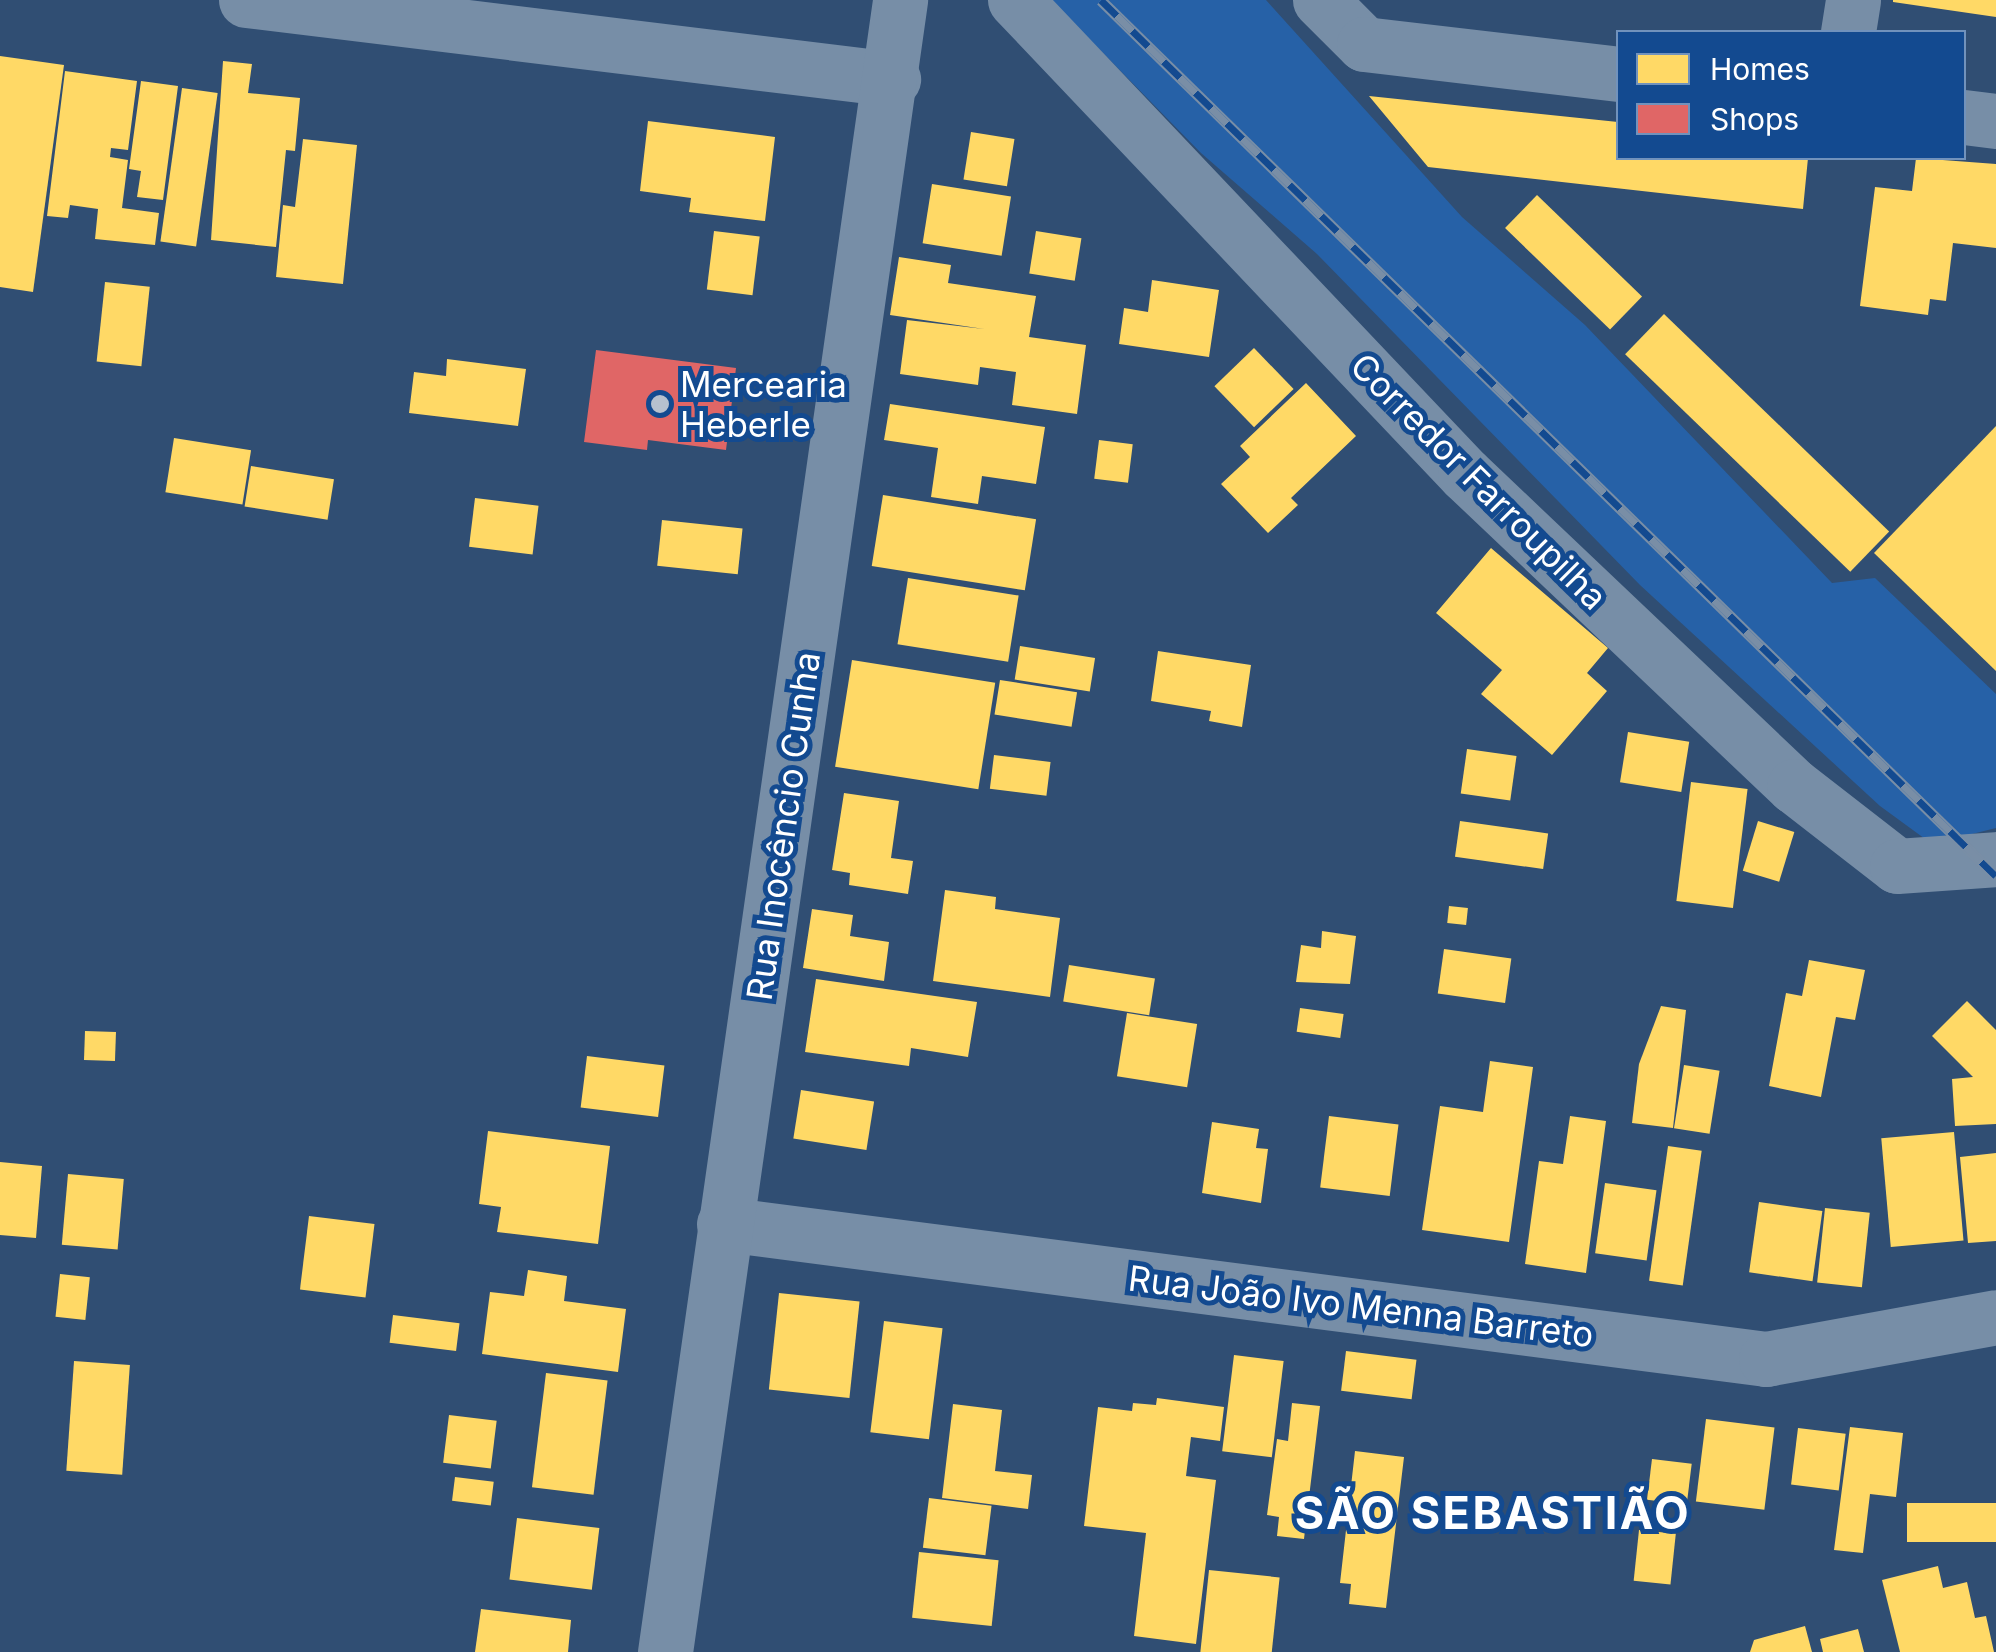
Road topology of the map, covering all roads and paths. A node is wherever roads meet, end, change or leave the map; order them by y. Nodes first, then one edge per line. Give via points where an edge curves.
1 (246, 0) edge
2 (900, 0) edge
3 (1016, 0) edge
4 (1320, 0) edge
5 (1852, 0) edge
6 (1848, 30) edge
7 (1616, 74) edge
8 (893, 79) junction
9 (1966, 117) edge
10 (1996, 121) edge
11 (1996, 859) edge
12 (724, 1224) junction
13 (1996, 1317) edge
14 (665, 1652) edge

1 - 8 street
2 - 8 street, Rua Inocêncio Cunha
3 - 11 street, Corredor Farroupilha via 1465,474 1794,786 1897,866
4 - 7 street via 1364,44
5 - 6 street
8 - 12 street, Rua Inocêncio Cunha
9 - 10 street
12 - 13 street, Rua João Ivo Menna Barreto via 1766,1359
12 - 14 street, Rua Inocêncio Cunha

